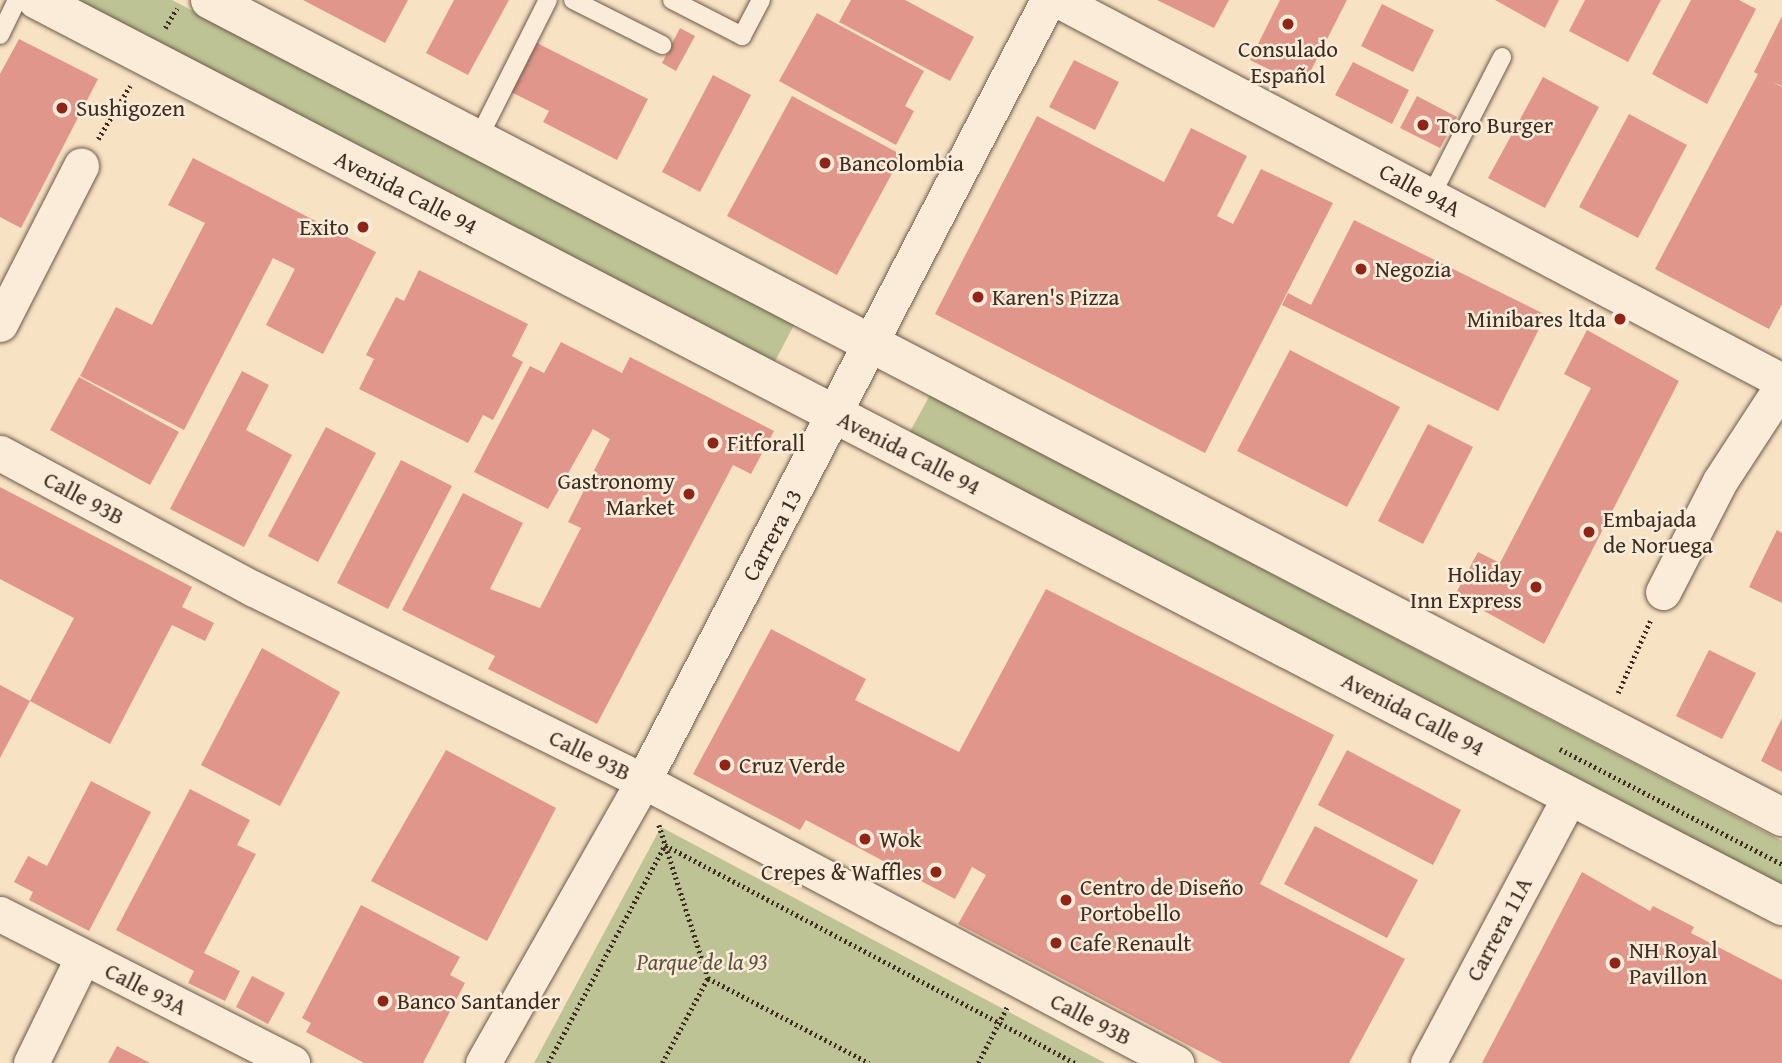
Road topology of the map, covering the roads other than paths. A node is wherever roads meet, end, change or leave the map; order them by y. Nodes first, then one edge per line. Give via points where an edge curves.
1 (18, 0) edge
2 (37, 0) edge
3 (210, 0) edge
4 (548, 0) edge
5 (573, 0) edge
6 (672, 0) edge
7 (761, 0) edge
8 (1048, 0) edge
9 (1058, 0) edge
10 (0, 34) edge
11 (662, 45) dead end
12 (1502, 57) dead end
13 (478, 139) junction
14 (81, 166) dead end
15 (1431, 196) junction
16 (0, 324) edge
17 (872, 344) junction
18 (1782, 383) edge
19 (835, 415) junction
20 (0, 453) edge
21 (1663, 592) dead end
22 (643, 782) junction
23 (1570, 796) junction
24 (1782, 817) edge
25 (1782, 906) edge
26 (0, 914) edge
27 (83, 957) junction
28 (31, 1063) edge
29 (292, 1063) edge
30 (482, 1063) edge
31 (1176, 1063) edge
32 (1428, 1063) edge

1 - 10 lane
2 - 19 main road, Avenida Calle 94
3 - 13 main road
4 - 13 lane
5 - 11 lane
6 - 7 lane via 742,36
8 - 17 street, Carrera 13
9 - 15 street, Calle 94A
12 - 15 lane
13 - 17 main road
14 - 16 street
15 - 18 street, Calle 94A
17 - 19 street, Carrera 13
17 - 24 main road
18 - 21 street via 1720,481
19 - 22 street, Carrera 13
19 - 23 main road, Avenida Calle 94
20 - 22 street, Calle 93B via 254,589
22 - 30 street, Carrera 13
22 - 31 street, Calle 93B
23 - 25 main road, Avenida Calle 94
23 - 32 street, Carrera 11A
26 - 27 street, Calle 93A
27 - 28 street
27 - 29 street, Calle 93A

